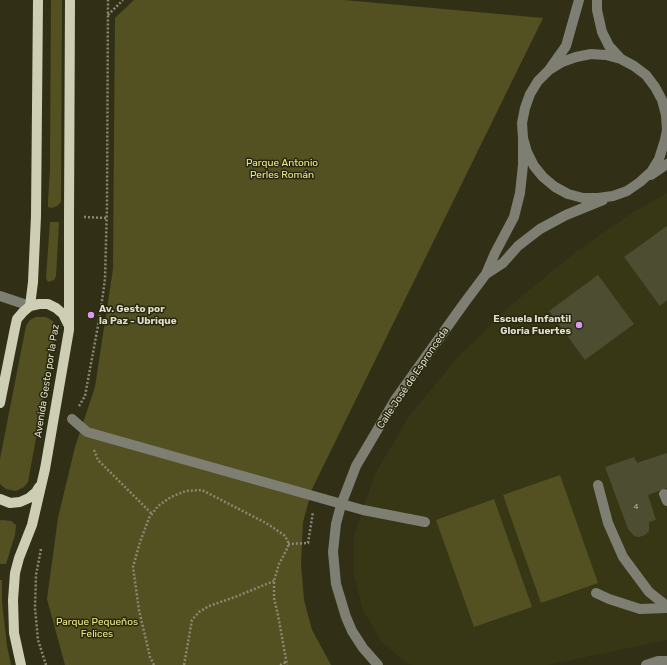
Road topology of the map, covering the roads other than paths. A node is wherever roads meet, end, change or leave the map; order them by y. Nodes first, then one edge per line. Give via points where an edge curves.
1 (38, 0) edge
2 (70, 0) edge
3 (579, 0) edge
4 (597, 0) edge
5 (621, 59) junction
6 (549, 70) junction
7 (646, 75) junction
8 (667, 94) edge
9 (523, 138) junction
10 (667, 164) edge
11 (640, 182) junction
12 (613, 196) junction
13 (486, 274) junction
14 (0, 296) edge
15 (30, 306) junction
16 (69, 330) junction
17 (0, 403) edge
18 (72, 419) dead end
19 (41, 483) junction
20 (598, 485) dead end
21 (0, 499) edge
22 (341, 505) junction
23 (425, 522) dead end
24 (596, 593) dead end
25 (667, 607) edge
26 (667, 661) edge
27 (21, 665) edge
28 (378, 665) edge
29 (646, 665) edge

1 - 15 main road via 36,216
2 - 16 main road, Avenida Gesto por la Paz
3 - 6 street via 566,46
4 - 5 street via 602,32 609,46
5 - 6 street via 591,54 562,62
5 - 7 street
6 - 9 street, Calle José de Espronceda via 530,94 523,115
7 - 8 street
7 - 11 street via 662,100 667,130 659,159 651,172
9 - 12 street via 534,166 555,187 583,198
9 - 13 street, Calle José de Espronceda via 520,192 514,217
10 - 11 street
11 - 12 street, Calle José de Espronceda via 627,191
12 - 13 street, Calle José de Espronceda via 566,215 540,229
13 - 22 street, Calle José de Espronceda via 395,400 356,466
14 - 15 street
15 - 16 main road via 48,304 56,308 66,318
15 - 17 main road via 17,319
16 - 19 main road, Avenida Gesto por la Paz
18 - 22 street via 90,433
19 - 21 main road via 36,492 20,502 10,503
19 - 27 main road, Avenida Gesto por la Paz via 32,525 15,574 14,632
20 - 25 street via 608,523 624,557 649,592
22 - 23 street
22 - 28 street, Calle José de Espronceda via 336,524 334,552 336,584 352,631
24 - 25 street via 640,609
26 - 29 street

